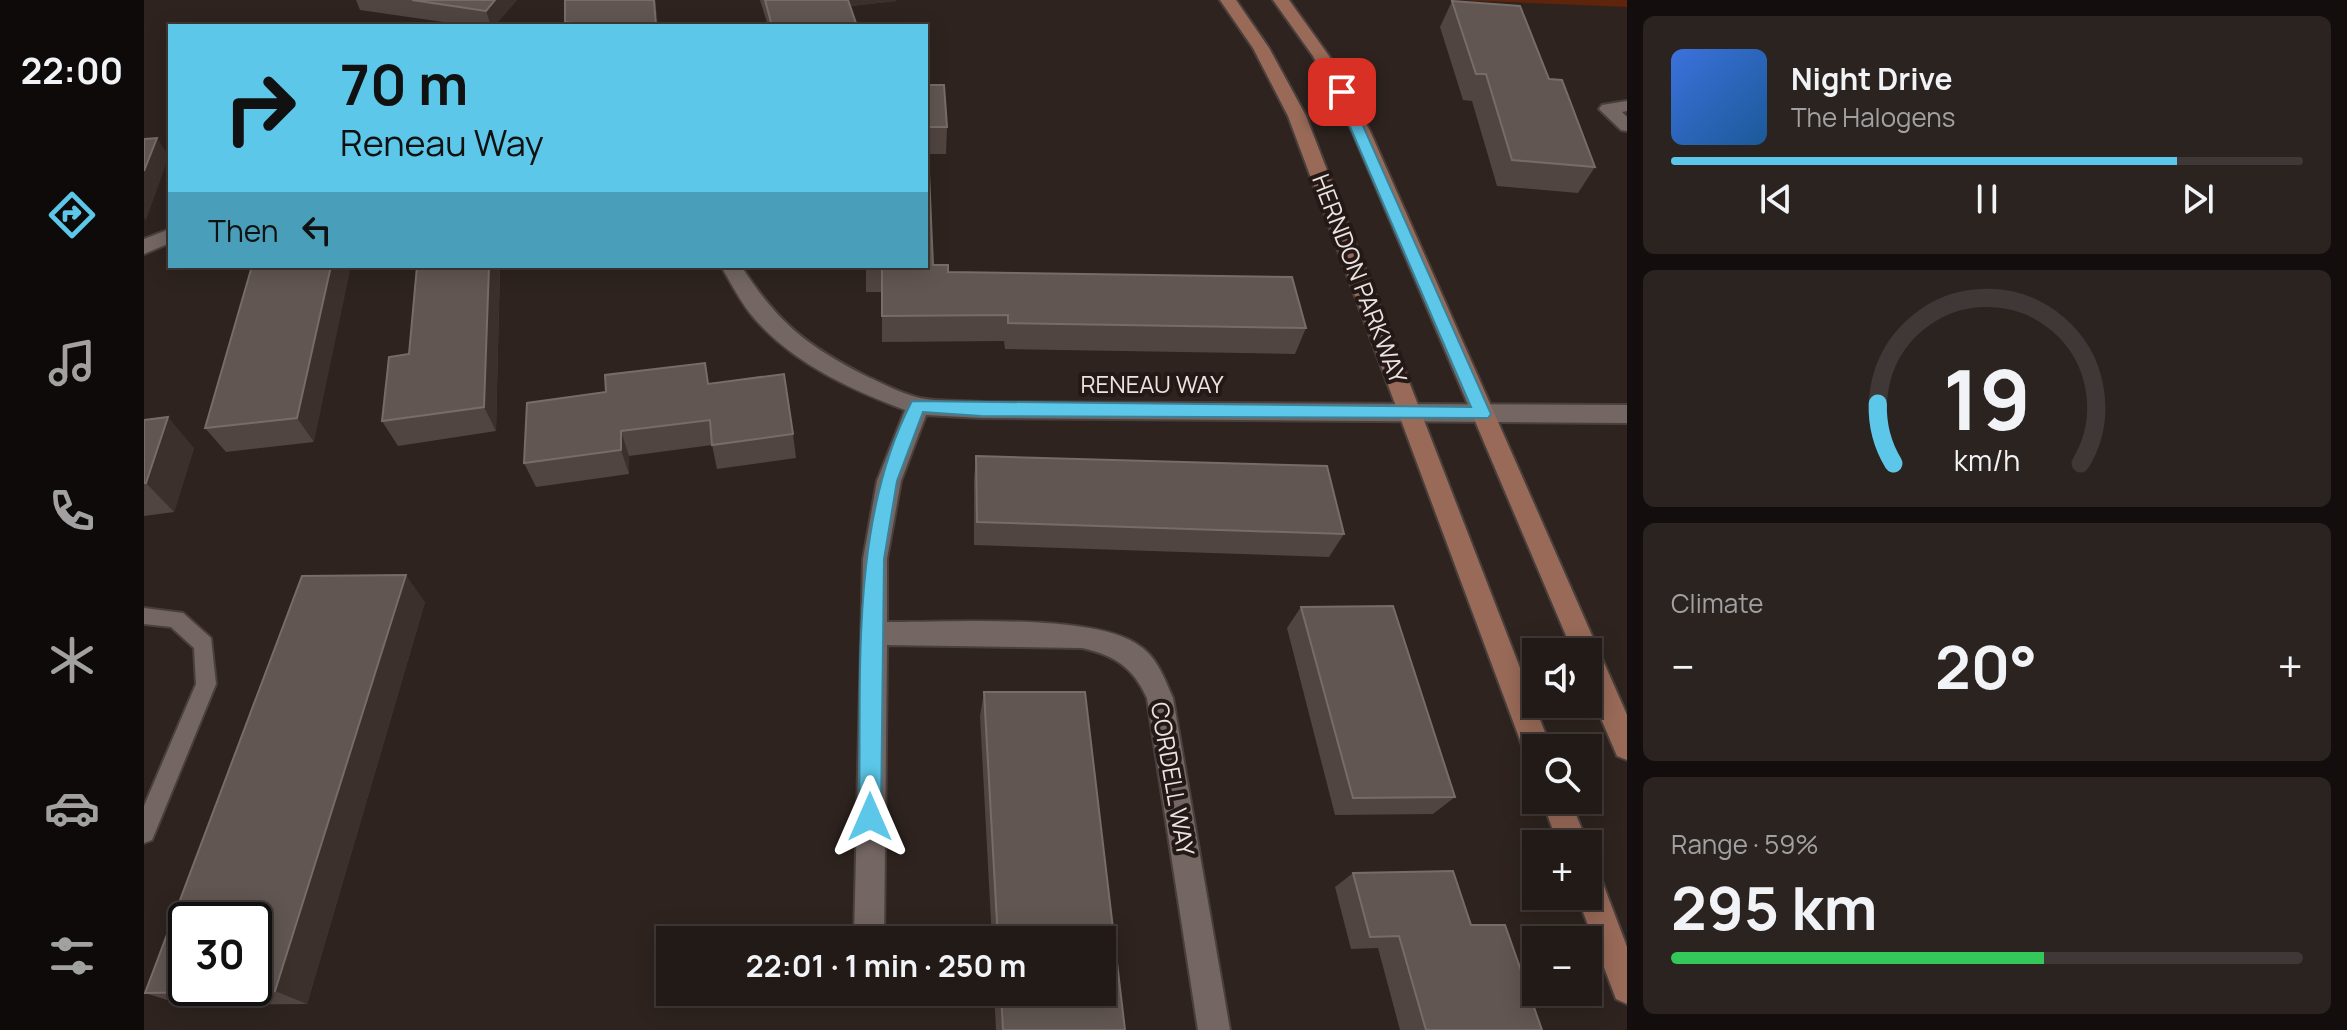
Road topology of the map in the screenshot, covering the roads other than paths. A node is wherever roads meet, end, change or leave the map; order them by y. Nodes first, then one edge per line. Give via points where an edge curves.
1 (1228, 0) edge
2 (1281, 0) edge
3 (1627, 106) edge
4 (1627, 126) edge
5 (168, 236) edge
6 (144, 247) edge
7 (732, 268) edge
8 (918, 406) junction
9 (1410, 412) junction
10 (1482, 414) junction
11 (1627, 414) edge
12 (144, 616) edge
13 (872, 633) junction
14 (1580, 638) edge
15 (1602, 690) edge
16 (1532, 734) edge
17 (1627, 747) edge
18 (144, 832) edge
19 (1598, 910) edge
20 (869, 926) edge
21 (1627, 988) edge
22 (1214, 1030) edge

1 - 9 main road, HERNDON PARKWAY via 1297,116
2 - 10 main road via 1321,56 1361,131
3 - 4 street via 1608,109
5 - 6 street
7 - 8 street, RENEAU WAY via 759,310 798,347 851,379
8 - 9 street, RENEAU WAY
8 - 13 street via 880,517
9 - 10 street, RENEAU WAY
9 - 16 main road, HERNDON PARKWAY
10 - 11 street, RENEAU WAY
10 - 14 main road
12 - 18 lane via 176,619 204,644 206,684
13 - 20 street
13 - 22 street, CORDELL WAY via 1082,636 1110,641 1133,654 1150,673 1160,698
15 - 17 main road
19 - 21 main road

